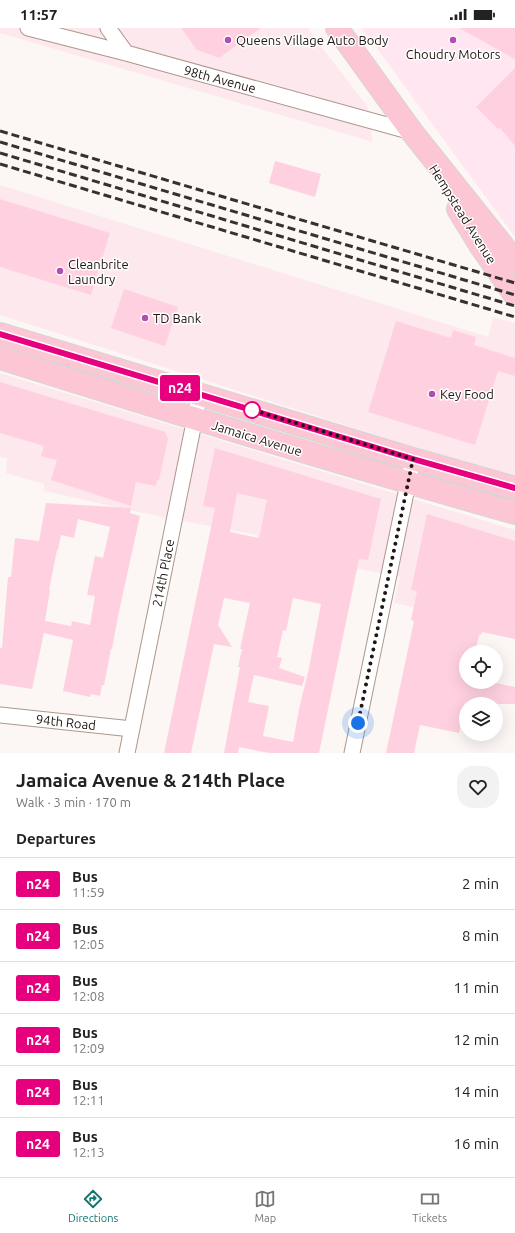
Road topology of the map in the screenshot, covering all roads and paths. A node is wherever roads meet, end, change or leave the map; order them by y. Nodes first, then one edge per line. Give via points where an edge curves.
1 (28, 28) edge
2 (108, 28) edge
3 (337, 28) edge
4 (126, 53) junction
5 (412, 132) junction
6 (515, 261) edge
7 (515, 296) edge
8 (0, 334) edge
9 (0, 358) edge
10 (200, 393) junction
11 (194, 419) junction
12 (413, 459) junction
13 (407, 482) junction
14 (515, 488) edge
15 (515, 513) edge
16 (0, 715) edge
17 (132, 729) junction
18 (127, 753) edge
19 (352, 753) edge

1 - 4 street, 98th Avenue
2 - 4 street
3 - 5 main road, Hempstead Avenue
4 - 5 street, 98th Avenue
5 - 6 main road, Hempstead Avenue
5 - 7 main road, Hempstead Avenue via 480,245
8 - 10 main road, Jamaica Avenue
9 - 11 main road, Jamaica Avenue
10 - 11 street, 214th Place
10 - 12 main road, Jamaica Avenue
11 - 13 main road, Jamaica Avenue
11 - 17 street, 214th Place
12 - 13 street
12 - 14 main road, Jamaica Avenue
13 - 15 main road, Jamaica Avenue
13 - 19 street
16 - 17 street, 94th Road
17 - 18 street, 214th Place

